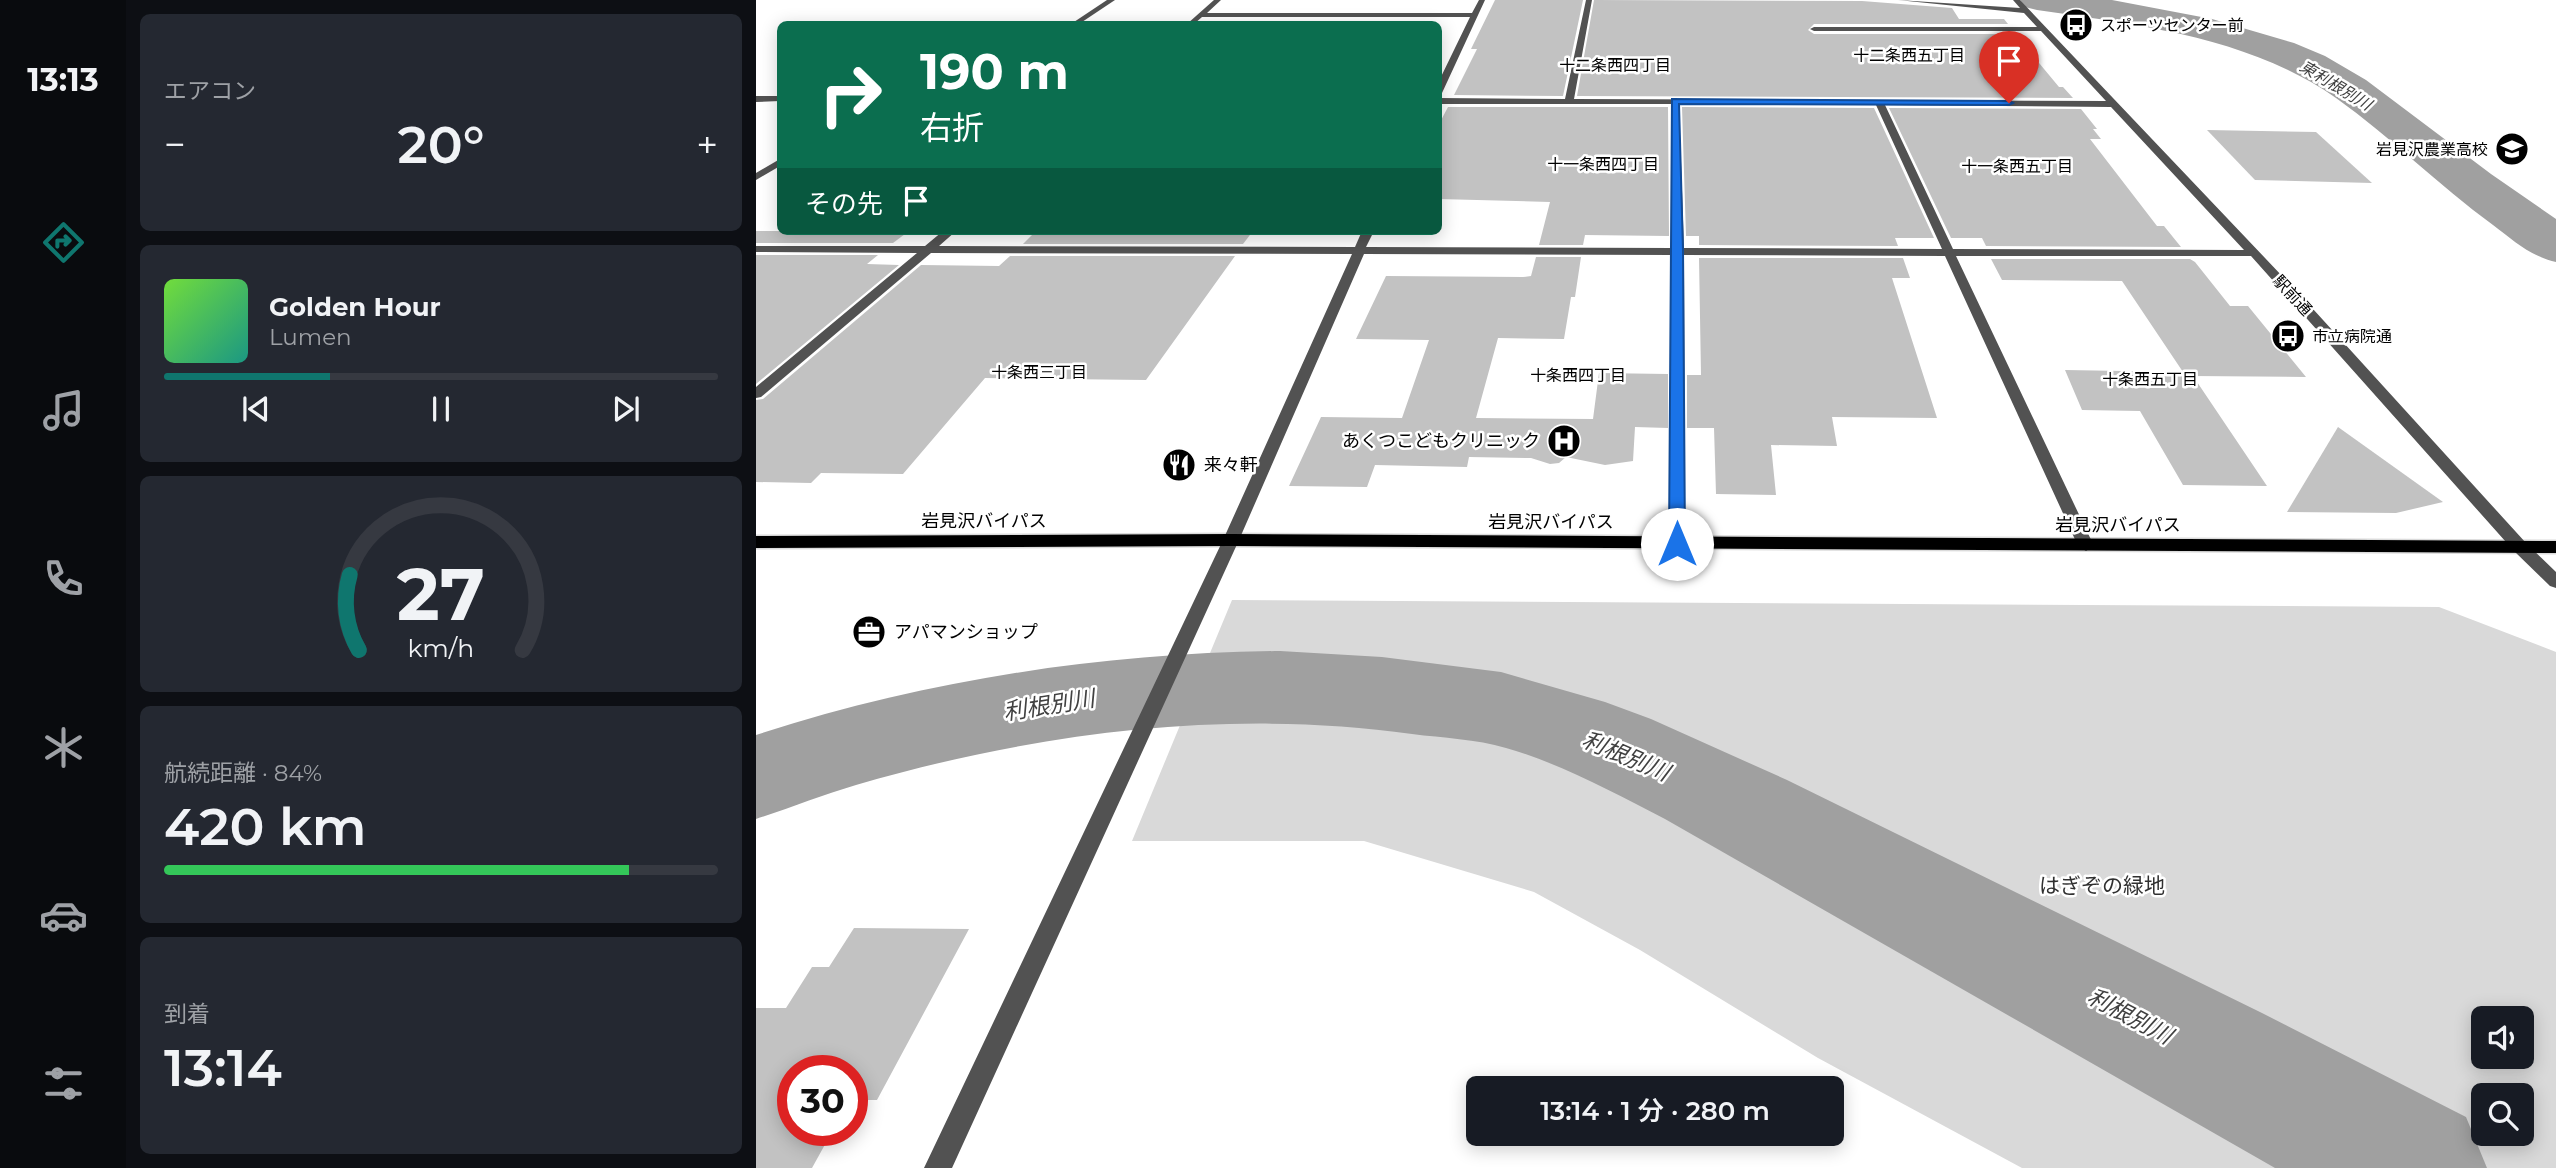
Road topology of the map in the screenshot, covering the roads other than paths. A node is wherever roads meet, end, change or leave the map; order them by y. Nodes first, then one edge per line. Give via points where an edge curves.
1 (1112, 0) edge
2 (1218, 0) edge
3 (1482, 0) edge
4 (1589, 0) edge
5 (1901, 0) edge
6 (2016, 0) edge
7 (1344, 8) dead end
8 (2024, 9) junction
9 (1200, 15) junction
10 (1337, 15) junction
11 (1474, 15) junction
12 (1080, 21) edge
13 (1193, 21) edge
14 (1332, 21) edge
15 (1814, 29) dead end
16 (2042, 29) junction
17 (1442, 84) edge
18 (756, 99) edge
19 (777, 99) edge
20 (1442, 101) edge
21 (1569, 101) junction
22 (1675, 101) junction
23 (1879, 102) junction
24 (2113, 104) junction
25 (777, 164) edge
26 (756, 177) edge
27 (945, 235) edge
28 (1366, 235) edge
29 (756, 249) edge
30 (928, 250) junction
31 (1359, 250) junction
32 (1678, 251) junction
33 (1949, 251) junction
34 (2254, 253) junction
35 (756, 394) edge
36 (1231, 540) junction
37 (756, 542) edge
38 (1677, 544) junction
39 (2086, 546) junction
40 (2521, 547) junction
41 (2556, 547) edge
42 (2556, 582) edge
43 (938, 1168) edge

1 - 12 street
2 - 9 street
3 - 11 street
4 - 21 street
5 - 8 street
6 - 8 street, 駅前通
7 - 10 street
8 - 16 street, 駅前通
9 - 10 street
9 - 13 street
10 - 11 street
10 - 14 street
11 - 17 street
15 - 16 street
16 - 24 street, 駅前通
18 - 19 street
20 - 21 street
21 - 22 street
22 - 23 street
22 - 32 street
23 - 24 street
23 - 33 street
24 - 34 street, 駅前通
25 - 26 street
27 - 30 street
28 - 31 street
29 - 30 street
30 - 31 street
30 - 35 street
31 - 32 street
31 - 36 street
32 - 33 street
32 - 38 street
33 - 34 street
33 - 39 street
34 - 40 street, 駅前通
36 - 37 highway, 岩見沢バイパス
36 - 38 highway, 岩見沢バイパス
36 - 43 street
38 - 39 highway, 岩見沢バイパス
39 - 40 highway, 岩見沢バイパス
40 - 41 highway, 岩見沢バイパス
40 - 42 street, 駅前通

